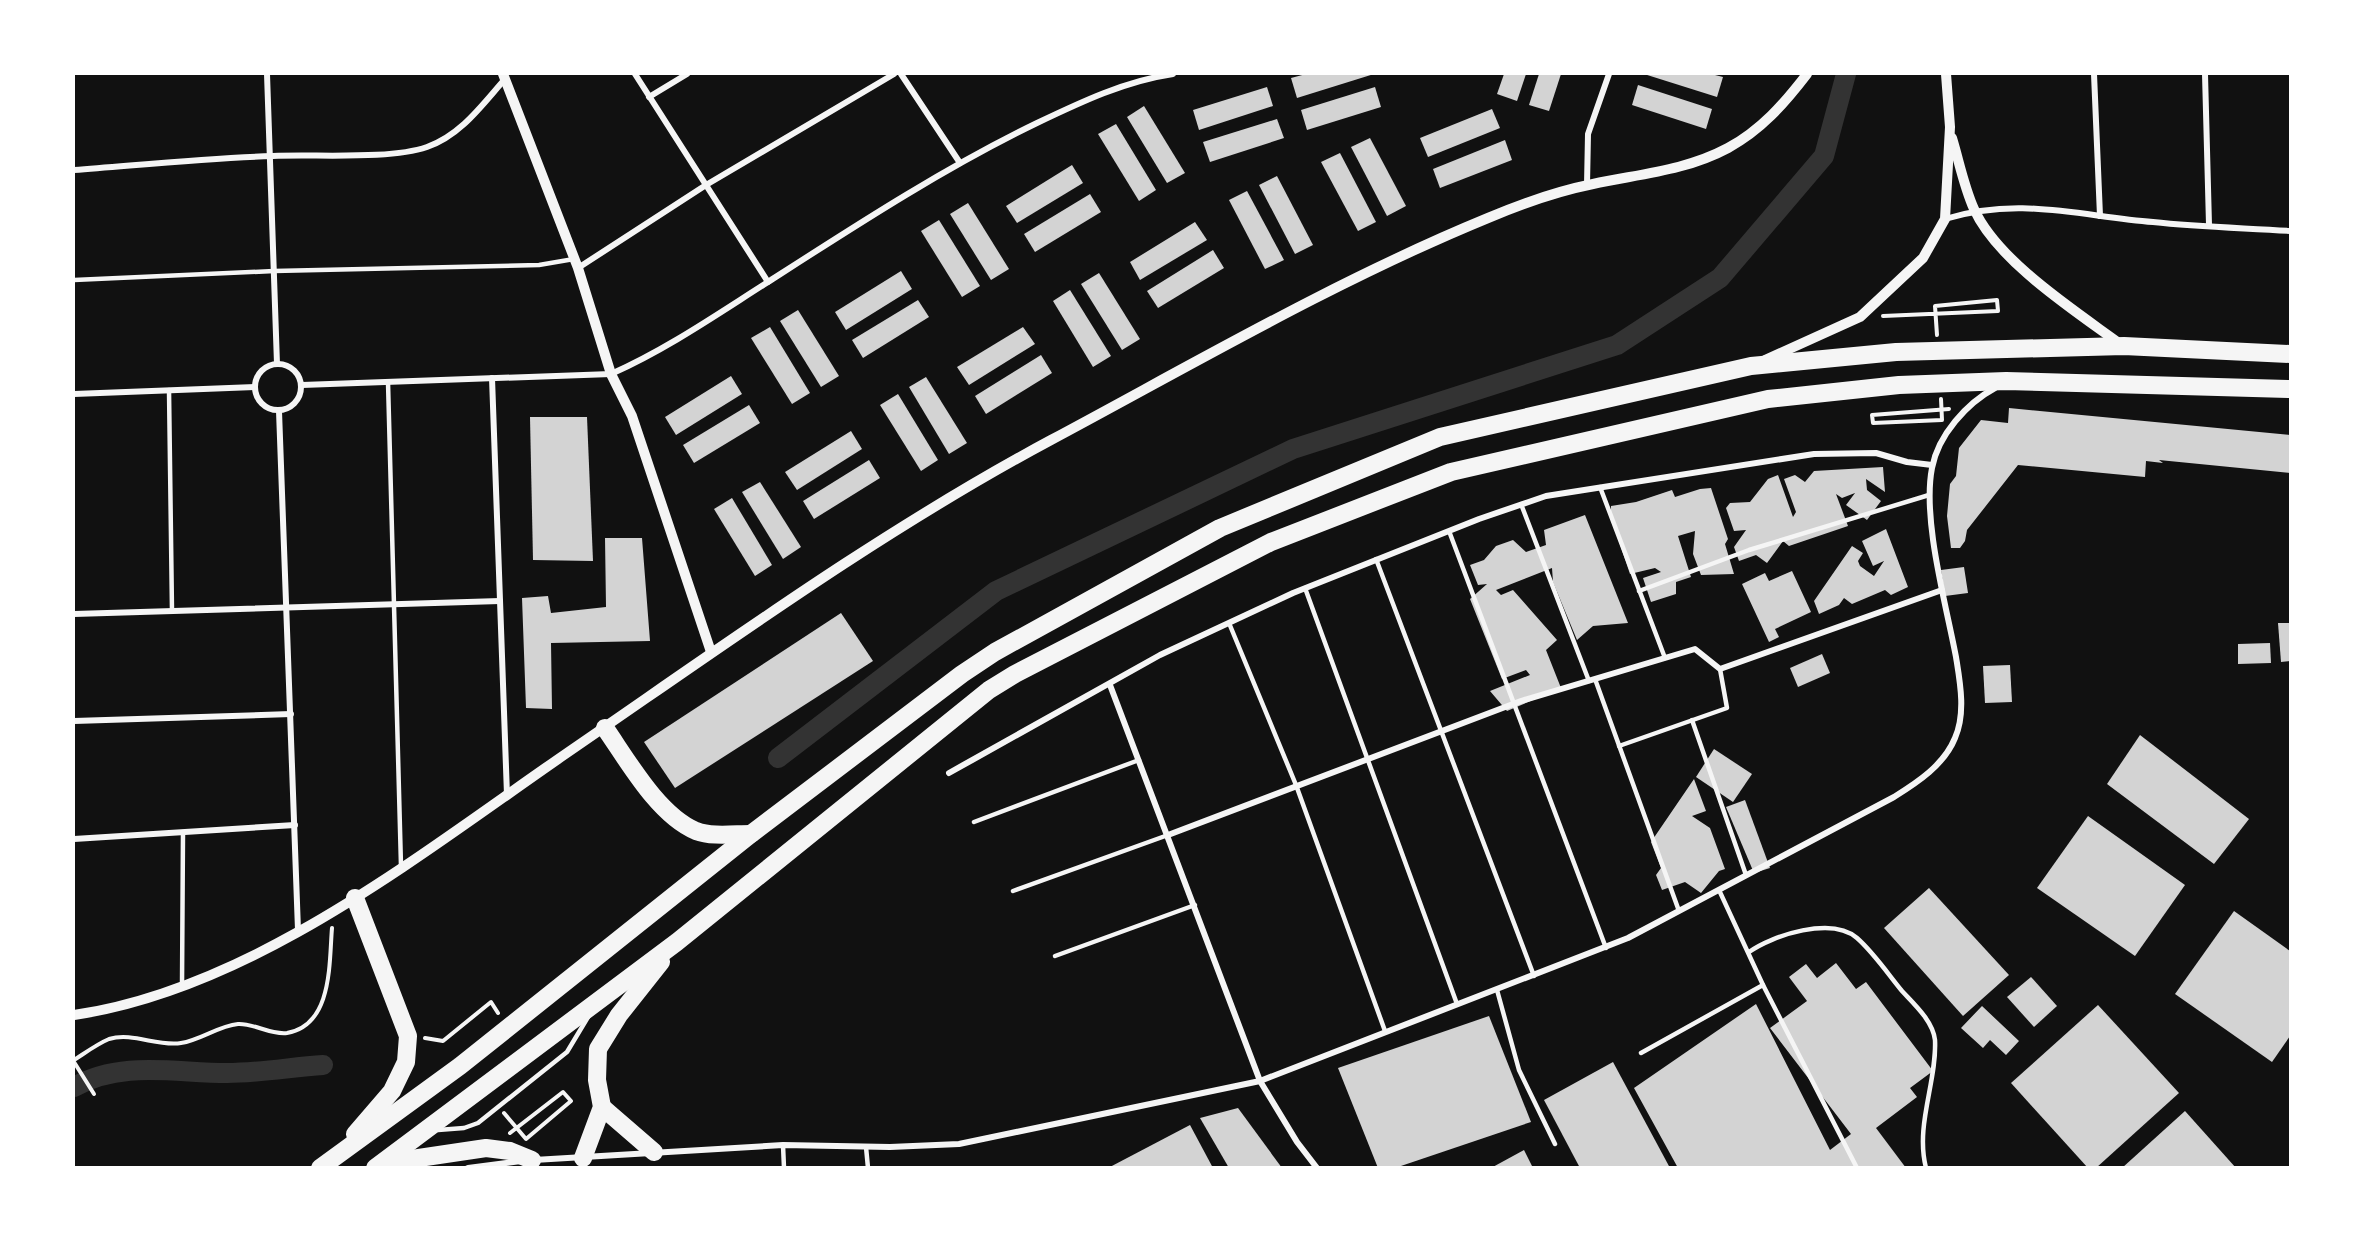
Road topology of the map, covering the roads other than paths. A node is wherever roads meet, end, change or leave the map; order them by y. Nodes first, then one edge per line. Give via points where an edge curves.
1 (267, 74) edge
2 (634, 74) edge
3 (687, 74) edge
4 (894, 74) edge
5 (901, 74) edge
6 (1173, 74) edge
7 (1609, 74) edge
8 (1807, 74) edge
9 (1946, 74) edge
10 (2094, 74) edge
11 (2205, 74) edge
12 (506, 75) edge
13 (1142, 76) edge
14 (650, 97) junction
15 (1950, 129) junction
16 (270, 156) junction
17 (960, 163) junction
18 (74, 170) edge
19 (706, 185) junction
20 (1587, 185) junction
21 (1974, 210) junction
22 (2100, 216) junction
23 (1945, 219) junction
24 (2210, 225) junction
25 (2290, 231) edge
26 (576, 263) junction
27 (274, 272) junction
28 (74, 280) edge
29 (768, 282) junction
30 (2124, 346) junction
31 (2290, 354) edge
32 (277, 364) junction
33 (1751, 366) junction
34 (611, 374) junction
35 (492, 378) junction
36 (2006, 381) junction
37 (388, 382) junction
38 (302, 385) junction
39 (255, 387) junction
40 (2290, 389) edge
41 (169, 390) junction
42 (74, 394) edge
43 (279, 411) junction
44 (1932, 465) junction
45 (1600, 487) junction
46 (1929, 495) junction
47 (1521, 504) junction
48 (1449, 531) junction
49 (1376, 559) junction
50 (1305, 588) junction
51 (1942, 590) junction
52 (1639, 591) junction
53 (500, 601) junction
54 (393, 604) junction
55 (286, 607) junction
56 (172, 611) junction
57 (74, 614) edge
58 (1229, 623) junction
59 (711, 652) junction
60 (1665, 658) junction
61 (1720, 669) junction
62 (1592, 680) junction
63 (1110, 685) junction
64 (1514, 704) junction
65 (291, 714) junction
66 (1692, 720) junction
67 (74, 721) edge
68 (605, 728) junction
69 (1442, 731) junction
70 (1619, 746) junction
71 (1368, 758) junction
72 (1139, 760) junction
73 (949, 773) dead end
74 (1296, 785) junction
75 (507, 795) junction
76 (974, 822) dead end
77 (295, 825) junction
78 (183, 832) junction
79 (751, 834) junction
80 (1168, 835) junction
81 (74, 838) edge
82 (401, 869) junction
83 (1746, 875) junction
84 (1719, 890) junction
85 (1013, 891) dead end
86 (356, 898) junction
87 (1195, 906) junction
88 (1679, 911) junction
89 (298, 930) junction
90 (677, 942) junction
91 (1606, 948) junction
92 (1749, 952) junction
93 (1054, 956) dead end
94 (1534, 976) junction
95 (1763, 985) junction
96 (182, 987) junction
97 (1497, 990) junction
98 (597, 1002) junction
99 (1457, 1004) junction
100 (74, 1015) edge
101 (1385, 1031) junction
102 (1641, 1053) dead end
103 (1260, 1081) junction
104 (602, 1107) junction
105 (426, 1130) junction
106 (1555, 1144) dead end
107 (783, 1145) junction
108 (866, 1147) junction
109 (654, 1152) junction
110 (583, 1158) junction
111 (532, 1160) junction
112 (326, 1164) edge
113 (378, 1166) edge
114 (468, 1167) edge
115 (784, 1167) edge
116 (868, 1167) edge
117 (1317, 1167) edge
118 (1857, 1167) edge
119 (1926, 1167) edge

1 - 16 street
2 - 14 street
3 - 14 street
4 - 19 street
5 - 17 street
6 - 13 street
7 - 20 street via 1588,134
8 - 20 street via 1762,126 1730,147 1674,169
9 - 15 street
10 - 22 street
11 - 24 street
12 - 16 street via 468,121 449,137 426,148 390,153
12 - 26 street
13 - 17 street via 1067,108
14 - 19 street
15 - 21 street
15 - 23 street
16 - 18 street
16 - 27 street
17 - 29 street
19 - 26 street
19 - 29 street
20 - 59 street via 1491,216 1341,285 973,482
21 - 22 street via 2029,207
21 - 23 street
21 - 30 street via 2013,260
22 - 24 street
23 - 33 street via 1923,258 1860,318
24 - 25 street
26 - 27 lane
26 - 34 street
27 - 28 lane
27 - 32 street
29 - 34 street via 639,362
30 - 31 highway
30 - 33 highway via 1896,352
32 - 38 street via 297,372
32 - 39 street via 264,368
33 - 79 highway via 1424,442 1251,513 995,652
34 - 35 street
34 - 59 street via 632,416
35 - 37 street
35 - 53 street
36 - 40 highway
36 - 44 street via 1965,408 1952,424
36 - 90 highway via 1899,385 1768,399 1450,472 1271,542 1001,682
37 - 38 street
37 - 54 lane
38 - 43 street via 302,393 293,406
39 - 41 street
39 - 43 street via 260,401
41 - 42 street
41 - 56 lane
43 - 55 street
44 - 45 street via 1876,453 1814,454
44 - 46 street
45 - 47 street
45 - 52 lane
46 - 51 street
46 - 52 lane via 1749,550
47 - 48 street
47 - 62 lane
48 - 49 street
48 - 64 lane
49 - 50 street
49 - 69 lane
50 - 58 street
50 - 71 lane
51 - 61 street
51 - 83 street via 1960,683 1960,723 1951,747 1917,783
52 - 60 lane
53 - 54 street
53 - 75 street
54 - 55 street
54 - 82 lane
55 - 56 street
55 - 65 street
56 - 57 street
58 - 63 street via 1160,655
58 - 74 lane
59 - 68 street
60 - 61 street via 1695,649
60 - 62 street
61 - 66 lane via 1727,708
62 - 64 street
62 - 70 lane
63 - 72 street
63 - 73 street
64 - 69 street
64 - 91 lane
65 - 67 street
65 - 77 street
66 - 70 lane
66 - 83 lane
68 - 75 street
68 - 79 highway via 658,801 680,823 710,834
69 - 71 street
69 - 94 lane
70 - 88 lane
71 - 74 street
71 - 99 lane
72 - 76 lane
72 - 80 street
74 - 80 street
74 - 101 lane
75 - 82 street
77 - 78 street
77 - 89 street
78 - 81 street
78 - 96 lane
79 - 112 highway via 459,1066
80 - 85 lane
80 - 87 street
82 - 86 street
83 - 84 street
84 - 88 street
84 - 92 lane
86 - 89 street
86 - 112 highway via 408,1035 406,1062 392,1091
87 - 93 lane
87 - 103 street
88 - 91 street
89 - 96 street
90 - 98 highway
90 - 104 highway via 619,1015 598,1050 597,1080
91 - 94 street
92 - 95 lane
92 - 119 lane via 1764,942 1801,930 1826,928 1856,937 1927,1020 1935,1037 1923,1138
94 - 97 street
95 - 102 lane
95 - 118 lane
96 - 100 street
97 - 99 street
97 - 106 lane via 1519,1070
98 - 105 highway
98 - 105 lane via 567,1052 478,1123 464,1128
99 - 101 street
101 - 103 street
103 - 108 street via 959,1144
103 - 117 street
104 - 109 highway
104 - 110 highway
105 - 113 highway
107 - 108 street
107 - 109 street
107 - 115 lane
108 - 116 lane
109 - 110 street
110 - 111 street
111 - 113 highway via 510,1151 486,1148
111 - 114 street

